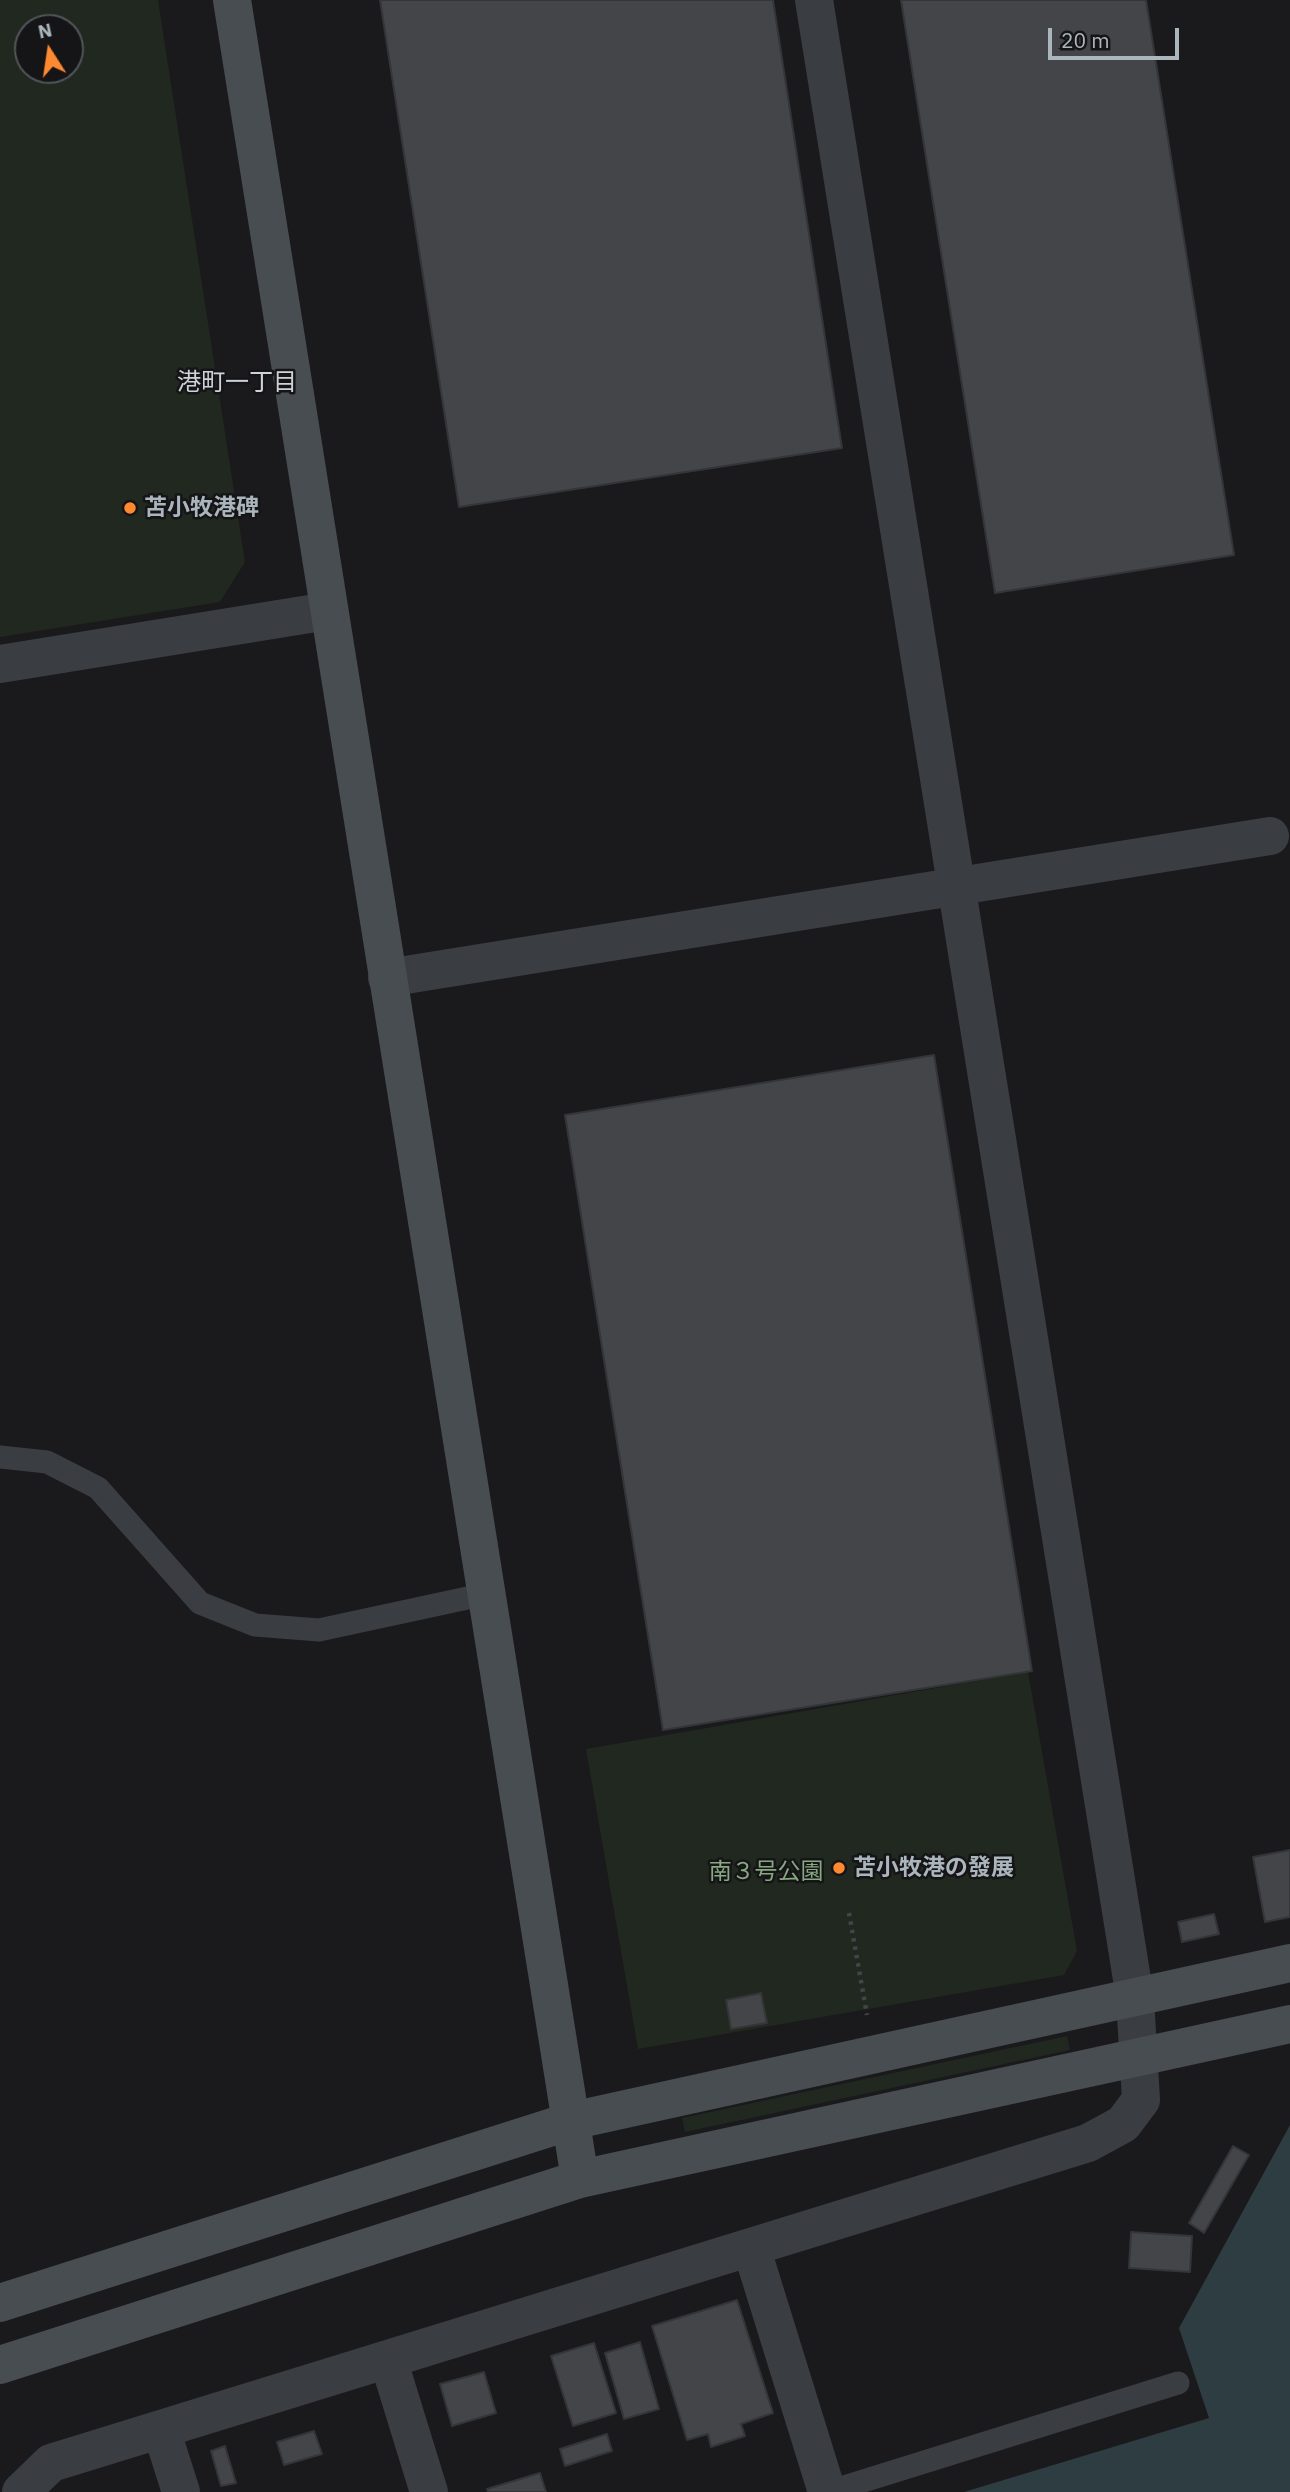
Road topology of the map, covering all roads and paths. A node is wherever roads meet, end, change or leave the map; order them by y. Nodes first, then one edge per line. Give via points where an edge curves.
1 (232, 0) edge
2 (814, 0) edge
3 (328, 611) junction
4 (0, 664) edge
5 (1270, 836) dead end
6 (956, 886) junction
7 (387, 978) junction
8 (0, 1457) edge
9 (486, 1594) junction
10 (849, 1913) dead end
11 (1290, 1963) edge
12 (1135, 1998) junction
13 (1290, 2024) edge
14 (874, 2055) junction
15 (1139, 2057) junction
16 (571, 2121) junction
17 (580, 2179) junction
18 (751, 2247) junction
19 (0, 2303) edge
20 (388, 2359) junction
21 (0, 2365) edge
22 (1178, 2383) dead end
23 (161, 2429) junction
24 (21, 2492) edge
25 (181, 2492) edge
26 (429, 2492) edge
27 (828, 2492) edge

1 - 3 street
2 - 6 street
3 - 4 street
3 - 7 street
5 - 6 street
6 - 7 street
6 - 12 street
7 - 9 street
8 - 9 lane via 47,1462 98,1488 200,1603 255,1625 319,1630
9 - 16 street
10 - 14 path
11 - 12 street
12 - 14 street
12 - 15 street
13 - 15 street
14 - 16 street
15 - 17 street
15 - 18 street via 1141,2099 1123,2124 1088,2143
16 - 17 street
16 - 19 street
17 - 21 street
18 - 20 street
18 - 27 street
20 - 23 street
20 - 26 street
22 - 27 lane
23 - 24 street via 51,2463
23 - 25 street

